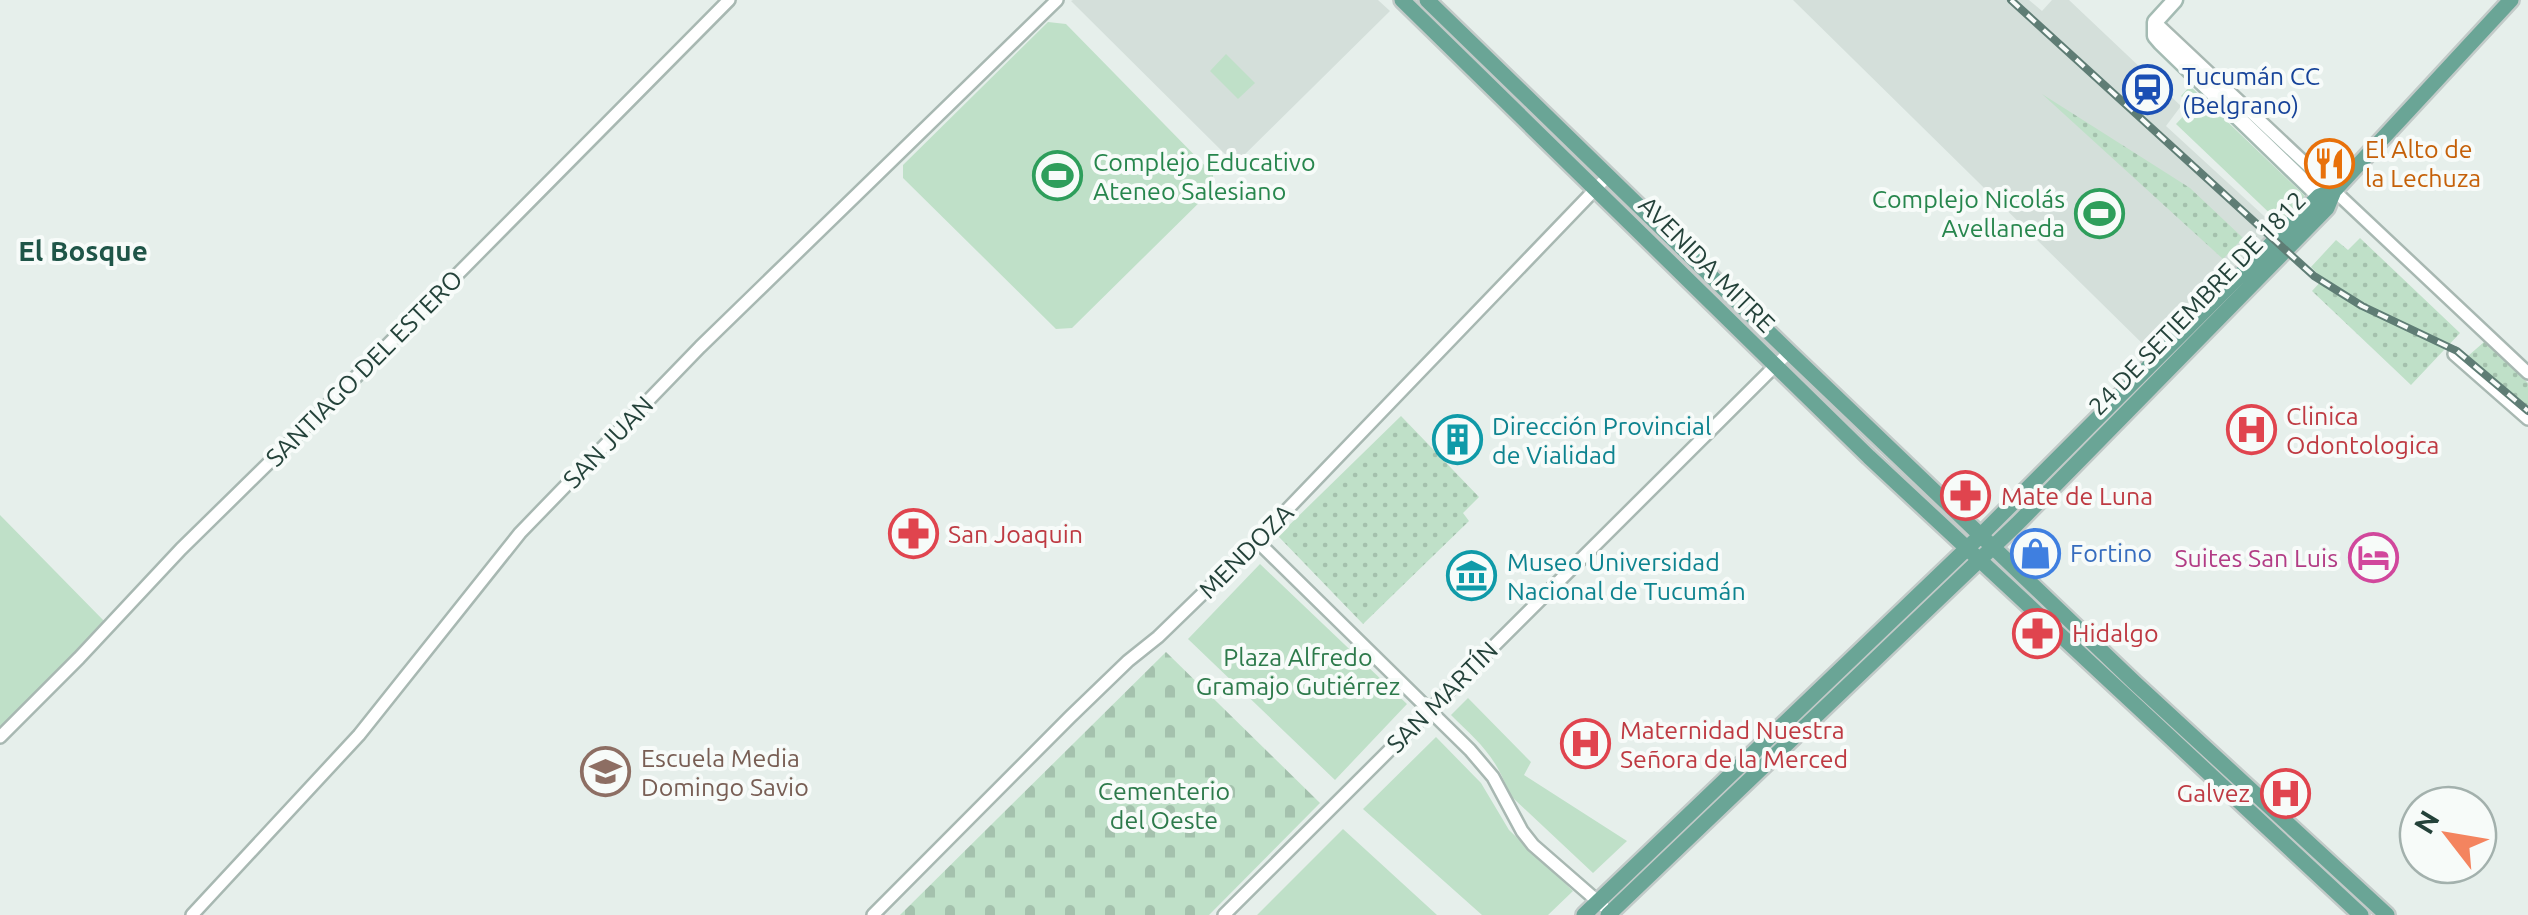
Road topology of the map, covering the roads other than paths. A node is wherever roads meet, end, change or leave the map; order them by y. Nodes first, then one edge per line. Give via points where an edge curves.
1 (729, 0) edge
2 (1057, 0) edge
3 (1402, 0) edge
4 (1428, 0) edge
5 (2175, 0) edge
6 (2511, 0) edge
7 (1602, 182) junction
8 (2326, 194) junction
9 (1789, 352) junction
10 (2454, 354) dead end
11 (1775, 366) junction
12 (2528, 373) edge
13 (2528, 419) edge
14 (1952, 506) junction
15 (2012, 518) junction
16 (1937, 520) junction
17 (1257, 541) junction
18 (1988, 541) junction
19 (1967, 548) junction
20 (1980, 560) junction
21 (2013, 566) junction
22 (1930, 584) junction
23 (2004, 584) junction
24 (1953, 585) junction
25 (1430, 709) junction
26 (0, 736) edge
27 (1605, 910) edge
28 (192, 915) edge
29 (873, 915) edge
30 (1224, 915) edge
31 (1584, 915) edge
32 (2361, 915) edge
33 (2387, 915) edge

1 - 26 street, SANTIAGO DEL ESTERO
2 - 28 street, SAN JUAN via 520,533 359,735
3 - 7 main road, AVENIDA MITRE
4 - 7 main road, AVENIDA MITRE
5 - 8 main road via 2155,22 2161,43
6 - 8 main road, 24 DE SETIEMBRE DE 1812
7 - 9 main road, AVENIDA MITRE
7 - 11 main road, AVENIDA MITRE
7 - 17 street, MENDOZA
8 - 12 street
8 - 15 main road, 24 DE SETIEMBRE DE 1812 via 2326,208
9 - 11 street, SAN MARTÍN
9 - 14 main road, AVENIDA MITRE
10 - 13 street
11 - 16 main road, AVENIDA MITRE
11 - 25 street, SAN MARTÍN
14 - 15 main road via 1983,518
14 - 18 main road, AVENIDA MITRE
15 - 18 main road, 24 DE SETIEMBRE DE 1812
15 - 21 main road
16 - 19 main road, AVENIDA MITRE
16 - 22 main road via 1950,546
17 - 25 street
17 - 29 street, MENDOZA
18 - 19 main road
18 - 20 main road
18 - 21 main road, AVENIDA MITRE
19 - 20 main road, AVENIDA MITRE
19 - 22 main road
20 - 23 main road, AVENIDA MITRE
20 - 24 main road
21 - 33 main road, AVENIDA MITRE
22 - 27 main road
23 - 24 main road via 1981,573
23 - 32 main road, AVENIDA MITRE
24 - 27 main road
25 - 27 street via 1485,766 1533,845
25 - 30 street, SAN MARTÍN
27 - 31 main road

